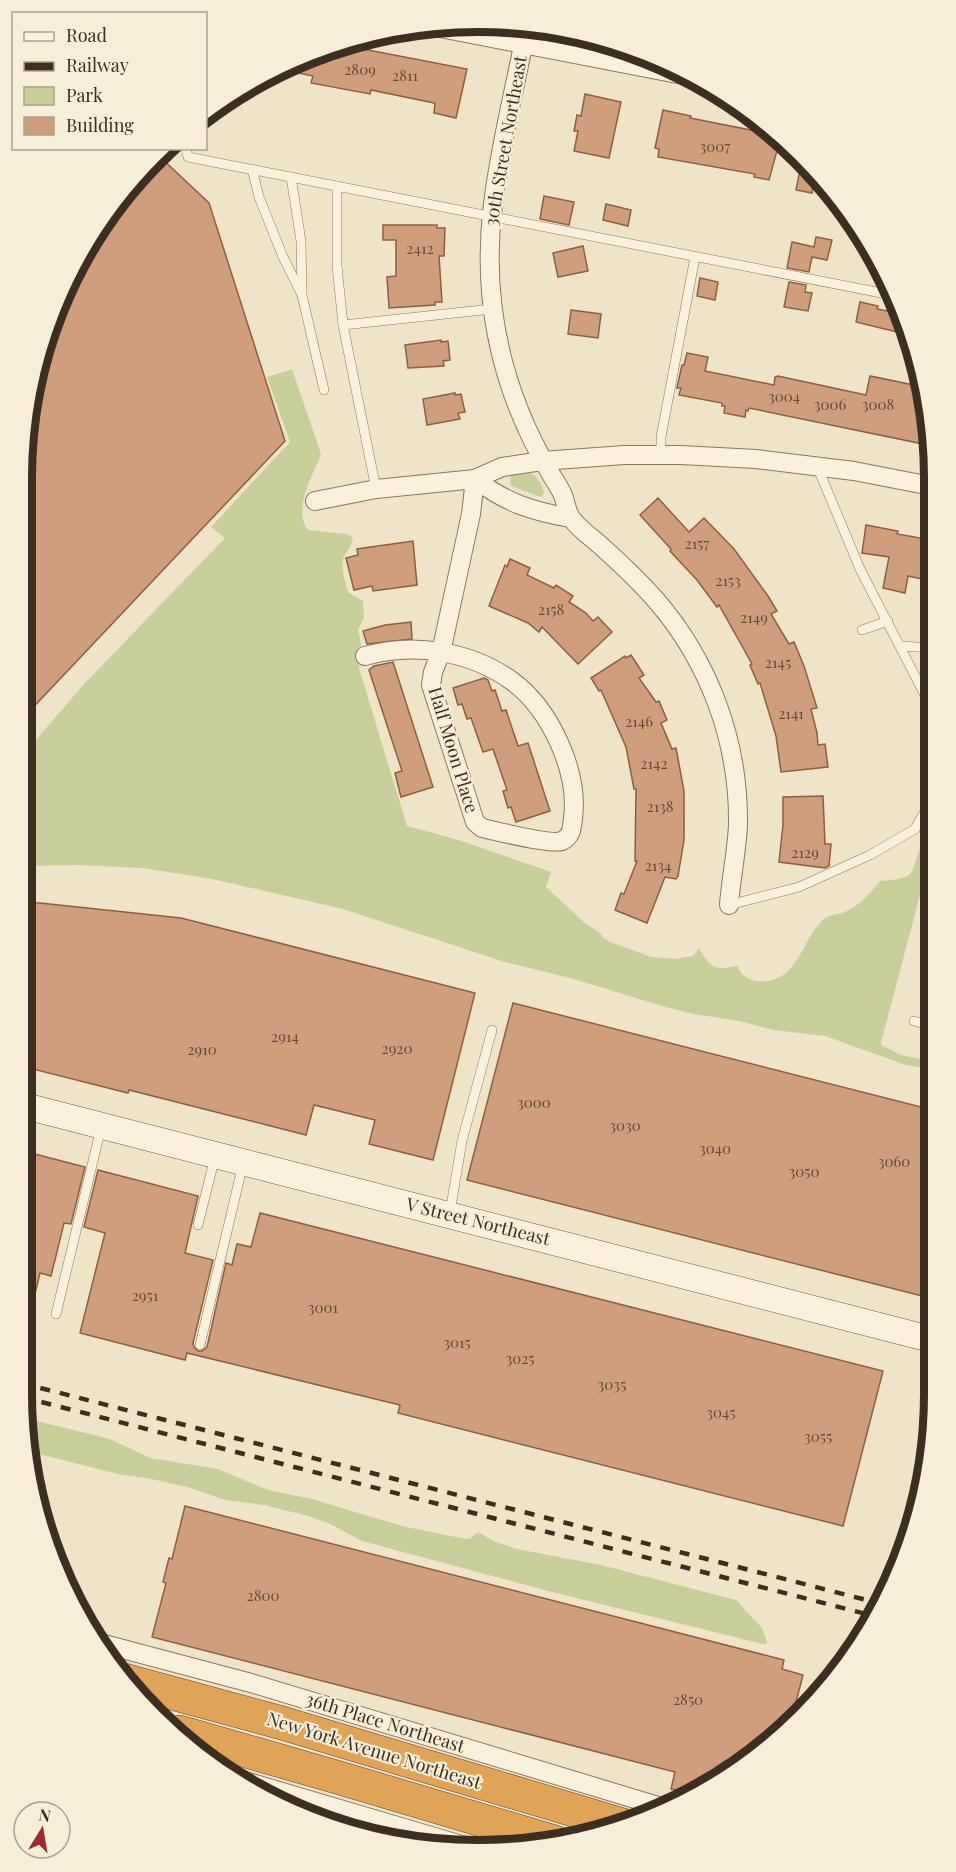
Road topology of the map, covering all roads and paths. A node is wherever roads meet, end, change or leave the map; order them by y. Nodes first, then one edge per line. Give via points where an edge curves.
1 (462, 32) edge
2 (526, 34) edge
3 (524, 44) junction
4 (660, 71) edge
5 (186, 150) edge
6 (252, 169) junction
7 (291, 177) junction
8 (336, 186) junction
9 (491, 217) junction
10 (695, 257) junction
11 (884, 294) edge
12 (302, 295) junction
13 (492, 309) junction
14 (343, 325) junction
15 (324, 390) dead end
16 (661, 455) junction
17 (542, 461) junction
18 (817, 466) junction
19 (475, 479) junction
20 (924, 485) edge
21 (376, 489) junction
22 (315, 501) dead end
23 (570, 518) junction
24 (888, 621) junction
25 (862, 630) dead end
26 (901, 646) junction
27 (924, 647) edge
28 (441, 652) junction
29 (365, 656) dead end
30 (924, 693) edge
31 (924, 813) edge
32 (729, 905) joint
33 (914, 1021) dead end
34 (924, 1024) edge
35 (492, 1030) dead end
36 (32, 1109) edge
37 (101, 1126) junction
38 (215, 1155) junction
39 (243, 1162) junction
40 (450, 1215) junction
41 (198, 1225) dead end
42 (56, 1314) dead end
43 (924, 1337) edge
44 (200, 1345) dead end
45 (109, 1646) edge
46 (139, 1684) edge
47 (190, 1735) edge
48 (270, 1788) edge
49 (654, 1805) edge
50 (609, 1821) edge
51 (537, 1837) edge
52 (442, 1839) edge

1 - 3 street
2 - 3 street, 30th Street Northeast
3 - 4 street
3 - 9 street, 30th Street Northeast
5 - 6 lane via 188,157
6 - 7 lane
6 - 12 lane via 259,197
7 - 8 lane
7 - 12 lane via 302,241
8 - 9 lane
8 - 14 lane via 337,266
9 - 10 lane
9 - 13 street, 30th Street Northeast
10 - 11 lane
10 - 16 lane via 661,436
12 - 15 lane
13 - 14 lane
13 - 17 street, 30th Street Northeast via 514,398
14 - 21 lane
16 - 17 street
16 - 18 street via 727,456
17 - 19 street via 502,467
17 - 23 street, 30th Street Northeast via 562,493
18 - 20 street
18 - 24 lane via 860,569
19 - 21 street
19 - 23 street via 496,496 539,513
19 - 28 street, Half Moon Place
21 - 22 street
23 - 32 street, 30th Street Northeast via 613,556 671,618 712,690 726,728 736,786 736,847
24 - 25 lane
24 - 26 lane
26 - 27 lane
26 - 30 lane
28 - 28 street, Half Moon Place via 487,666 513,682 536,705 552,729 572,784 572,831 562,840 555,843 482,828 475,822 431,685
28 - 29 street, Half Moon Place via 395,649
31 - 32 lane via 915,829 870,855 799,887
33 - 34 lane
35 - 40 lane via 462,1140
36 - 37 street, V Street Northeast
37 - 38 street, V Street Northeast
37 - 42 lane
38 - 39 street, V Street Northeast
38 - 41 lane
39 - 40 street, V Street Northeast
39 - 44 lane
40 - 43 street, V Street Northeast
45 - 49 street, 36th Place Northeast via 262,1686
46 - 50 highway, New York Avenue Northeast
47 - 51 highway, New York Avenue Northeast
48 - 52 street

